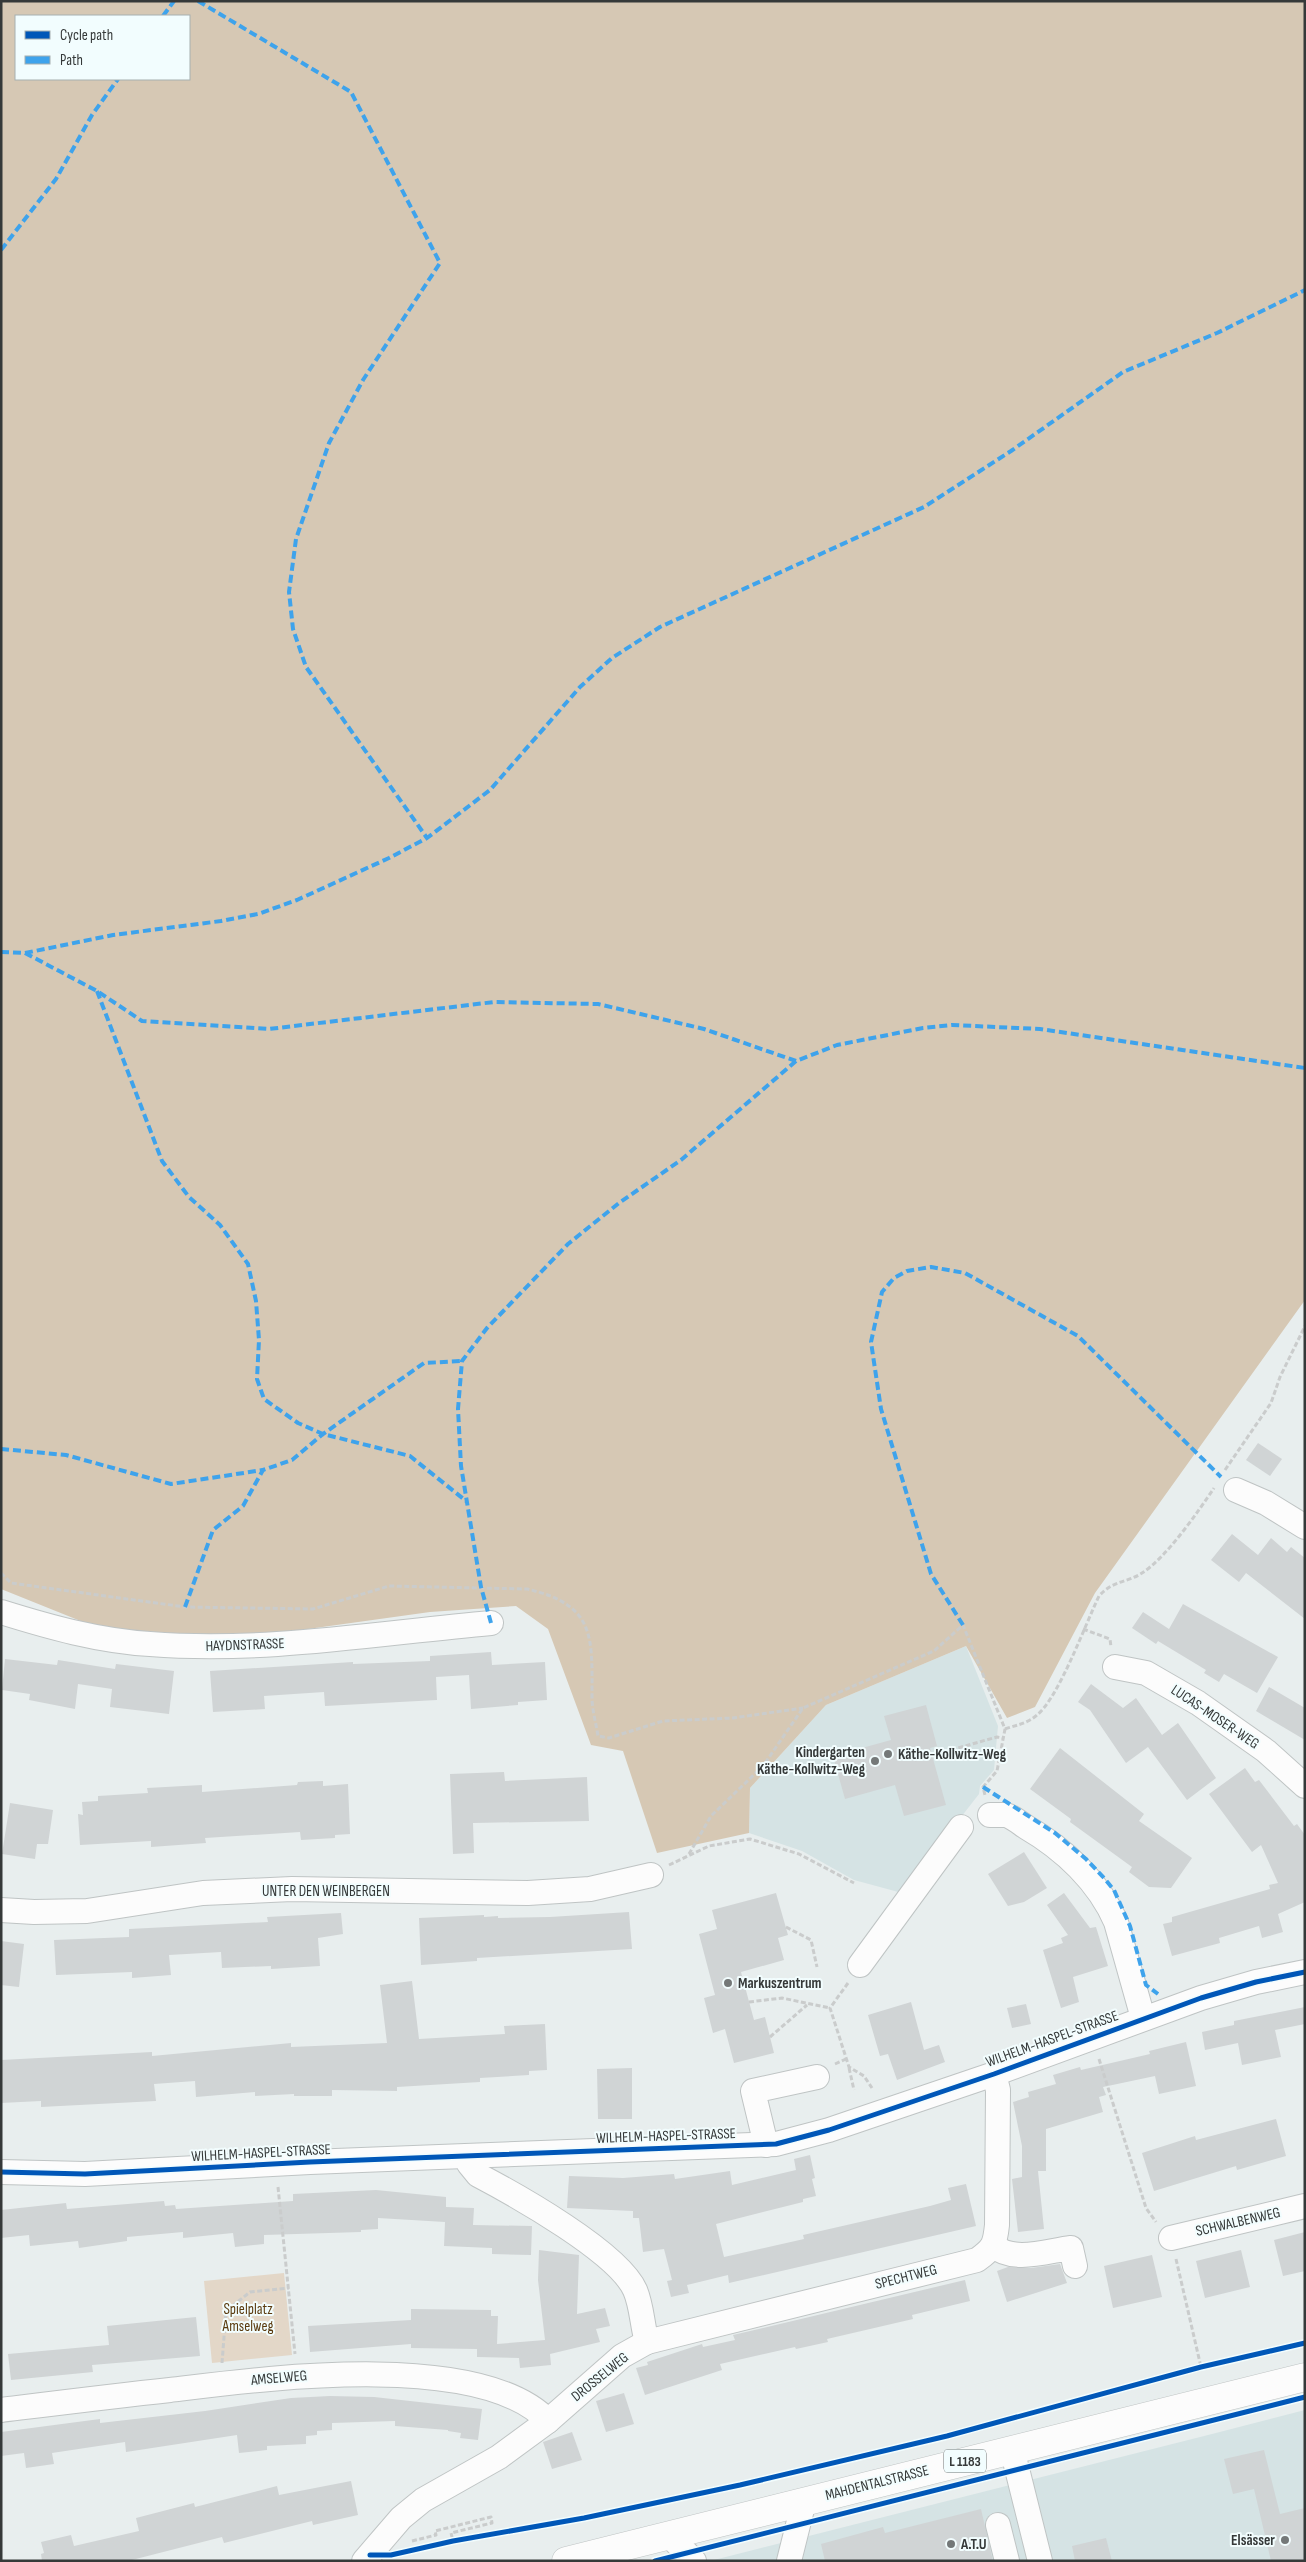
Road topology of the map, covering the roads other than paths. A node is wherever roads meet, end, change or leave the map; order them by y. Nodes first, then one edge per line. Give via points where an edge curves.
1 (1229, 1483) road end
2 (1305, 1527) edge
3 (1, 1612) edge
4 (491, 1623) dead end
5 (1115, 1666) road end
6 (1305, 1786) edge
7 (990, 1815) road end
8 (961, 1827) dead end
9 (651, 1875) road end
10 (1, 1910) edge
11 (860, 1965) road end
12 (1305, 1972) edge
13 (1143, 2018) junction
14 (994, 2074) junction
15 (816, 2077) dead end
16 (766, 2145) junction
17 (468, 2156) junction
18 (1, 2172) edge
19 (1305, 2206) edge
20 (1171, 2238) road end
21 (994, 2246) junction
22 (1075, 2266) dead end
23 (647, 2342) junction
24 (1305, 2377) edge
25 (1, 2410) edge
26 (548, 2421) junction
27 (1012, 2449) junction
28 (804, 2501) junction
29 (998, 2525) dead end
30 (669, 2535) junction
31 (618, 2553) edge
32 (364, 2561) edge
33 (566, 2561) edge
34 (694, 2561) edge
35 (789, 2561) edge
36 (1007, 2561) edge
37 (1040, 2561) edge

1 - 2 street
3 - 4 street, HAYDNSTRASSE via 86,1634 148,1644 212,1648 264,1646
5 - 6 street, LUCAS-MOSER-WEG via 1146,1673 1198,1703 1266,1751
7 - 13 street via 1007,1816 1034,1832 1092,1881 1116,1922
8 - 11 street
9 - 10 street, UNTER DEN WEINBERGEN via 590,1889 528,1893 292,1889 203,1893 87,1911
12 - 13 street, WILHELM-HASPEL-STRASSE via 1256,1982
13 - 14 street, WILHELM-HASPEL-STRASSE
14 - 16 street, WILHELM-HASPEL-STRASSE via 829,2130
14 - 21 street via 998,2100
15 - 16 street via 753,2091
16 - 17 street, WILHELM-HASPEL-STRASSE
17 - 18 street, WILHELM-HASPEL-STRASSE via 85,2174
17 - 23 street via 469,2164 478,2176 573,2231 624,2274 641,2307
19 - 20 street, SCHWALBENWEG
21 - 22 street via 1002,2253 1013,2255 1071,2248
21 - 23 street, SPECHTWEG via 977,2260
23 - 26 street, DROSSELWEG via 622,2356
24 - 27 main road, MAHDENTALSTRASSE / L 1183
25 - 26 street, AMSELWEG via 298,2375 390,2375 437,2378 488,2388 541,2413
26 - 32 street, DROSSELWEG via 499,2456 423,2500 401,2518
27 - 28 main road, MAHDENTALSTRASSE / L 1183
27 - 37 street
28 - 30 main road, MAHDENTALSTRASSE / L 1183
28 - 35 street
29 - 36 street
30 - 31 main road, MAHDENTALSTRASSE / L 1183
30 - 34 street
31 - 33 main road, MAHDENTALSTRASSE / L 1183

